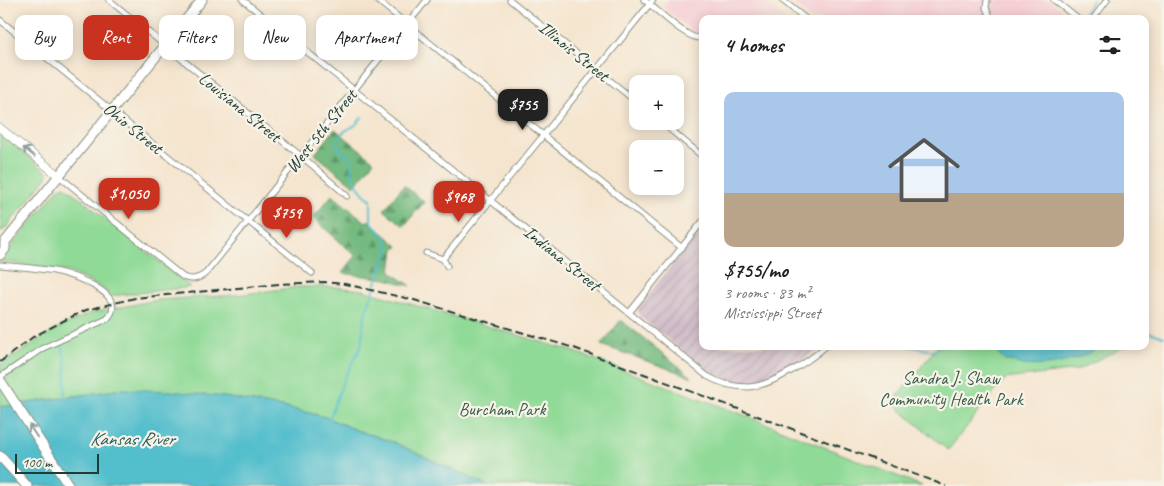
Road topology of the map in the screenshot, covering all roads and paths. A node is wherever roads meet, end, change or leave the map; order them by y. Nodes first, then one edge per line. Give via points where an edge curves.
1 (109, 0) edge
2 (202, 0) edge
3 (242, 0) edge
4 (377, 0) edge
5 (427, 0) edge
6 (510, 0) edge
7 (644, 0) edge
8 (782, 0) edge
9 (987, 0) edge
10 (1054, 0) edge
11 (1107, 0) edge
12 (651, 2) edge
13 (190, 15) edge
14 (395, 15) edge
15 (415, 15) edge
16 (801, 15) edge
17 (989, 15) edge
18 (1073, 15) edge
19 (1096, 15) edge
20 (0, 20) edge
21 (418, 34) edge
22 (699, 39) edge
23 (159, 41) edge
24 (159, 53) edge
25 (182, 60) edge
26 (378, 60) edge
27 (596, 70) junction
28 (354, 90) junction
29 (629, 96) edge
30 (112, 111) junction
31 (0, 128) edge
32 (671, 130) edge
33 (543, 135) junction
34 (699, 154) edge
35 (302, 156) junction
36 (59, 176) junction
37 (347, 196) dead end
38 (490, 200) junction
39 (248, 222) junction
40 (699, 226) edge
41 (2, 241) edge
42 (682, 248) junction
43 (426, 253) dead end
44 (0, 255) edge
45 (443, 259) junction
46 (0, 264) edge
47 (447, 266) dead end
48 (312, 273) dead end
49 (629, 313) junction
50 (820, 350) edge
51 (0, 378) edge
52 (0, 456) edge
53 (27, 486) edge
54 (69, 486) edge

1 - 23 street, Louisiana Street
2 - 13 highway
3 - 28 street, Indiana Street
4 - 14 street
5 - 15 street, West 5th Street
6 - 27 street, Illinois Street
7 - 12 street
8 - 16 street
9 - 17 street
10 - 18 street
11 - 19 street
12 - 22 street via 688,35
12 - 27 street
20 - 30 street, Ohio Street
21 - 33 street
24 - 30 highway
25 - 35 street, Louisiana Street
26 - 28 street, West 5th Street
27 - 29 street, Illinois Street
27 - 33 street
28 - 35 street, West 5th Street
28 - 38 street, Indiana Street
30 - 36 highway
30 - 39 street, Ohio Street
36 -> 31 main road
32 - 34 street
33 - 38 street
33 - 42 street
35 - 37 street, Louisiana Street
35 - 39 street, West 5th Street
36 - 39 street, West 5th Street via 183,277 192,280 206,273
36 - 41 highway
38 - 45 street
38 - 49 street, Indiana Street
39 - 48 street, Ohio Street
40 - 42 street
41 - 44 highway via 5,249
42 - 49 street
43 - 45 street
45 - 47 street
46 - 51 street via 55,271 85,282 107,294 113,303 113,311 107,319 43,348
49 - 50 street, Indiana Street via 707,376 726,384 749,387 769,381
54 -> 51 highway
52 - 53 highway

